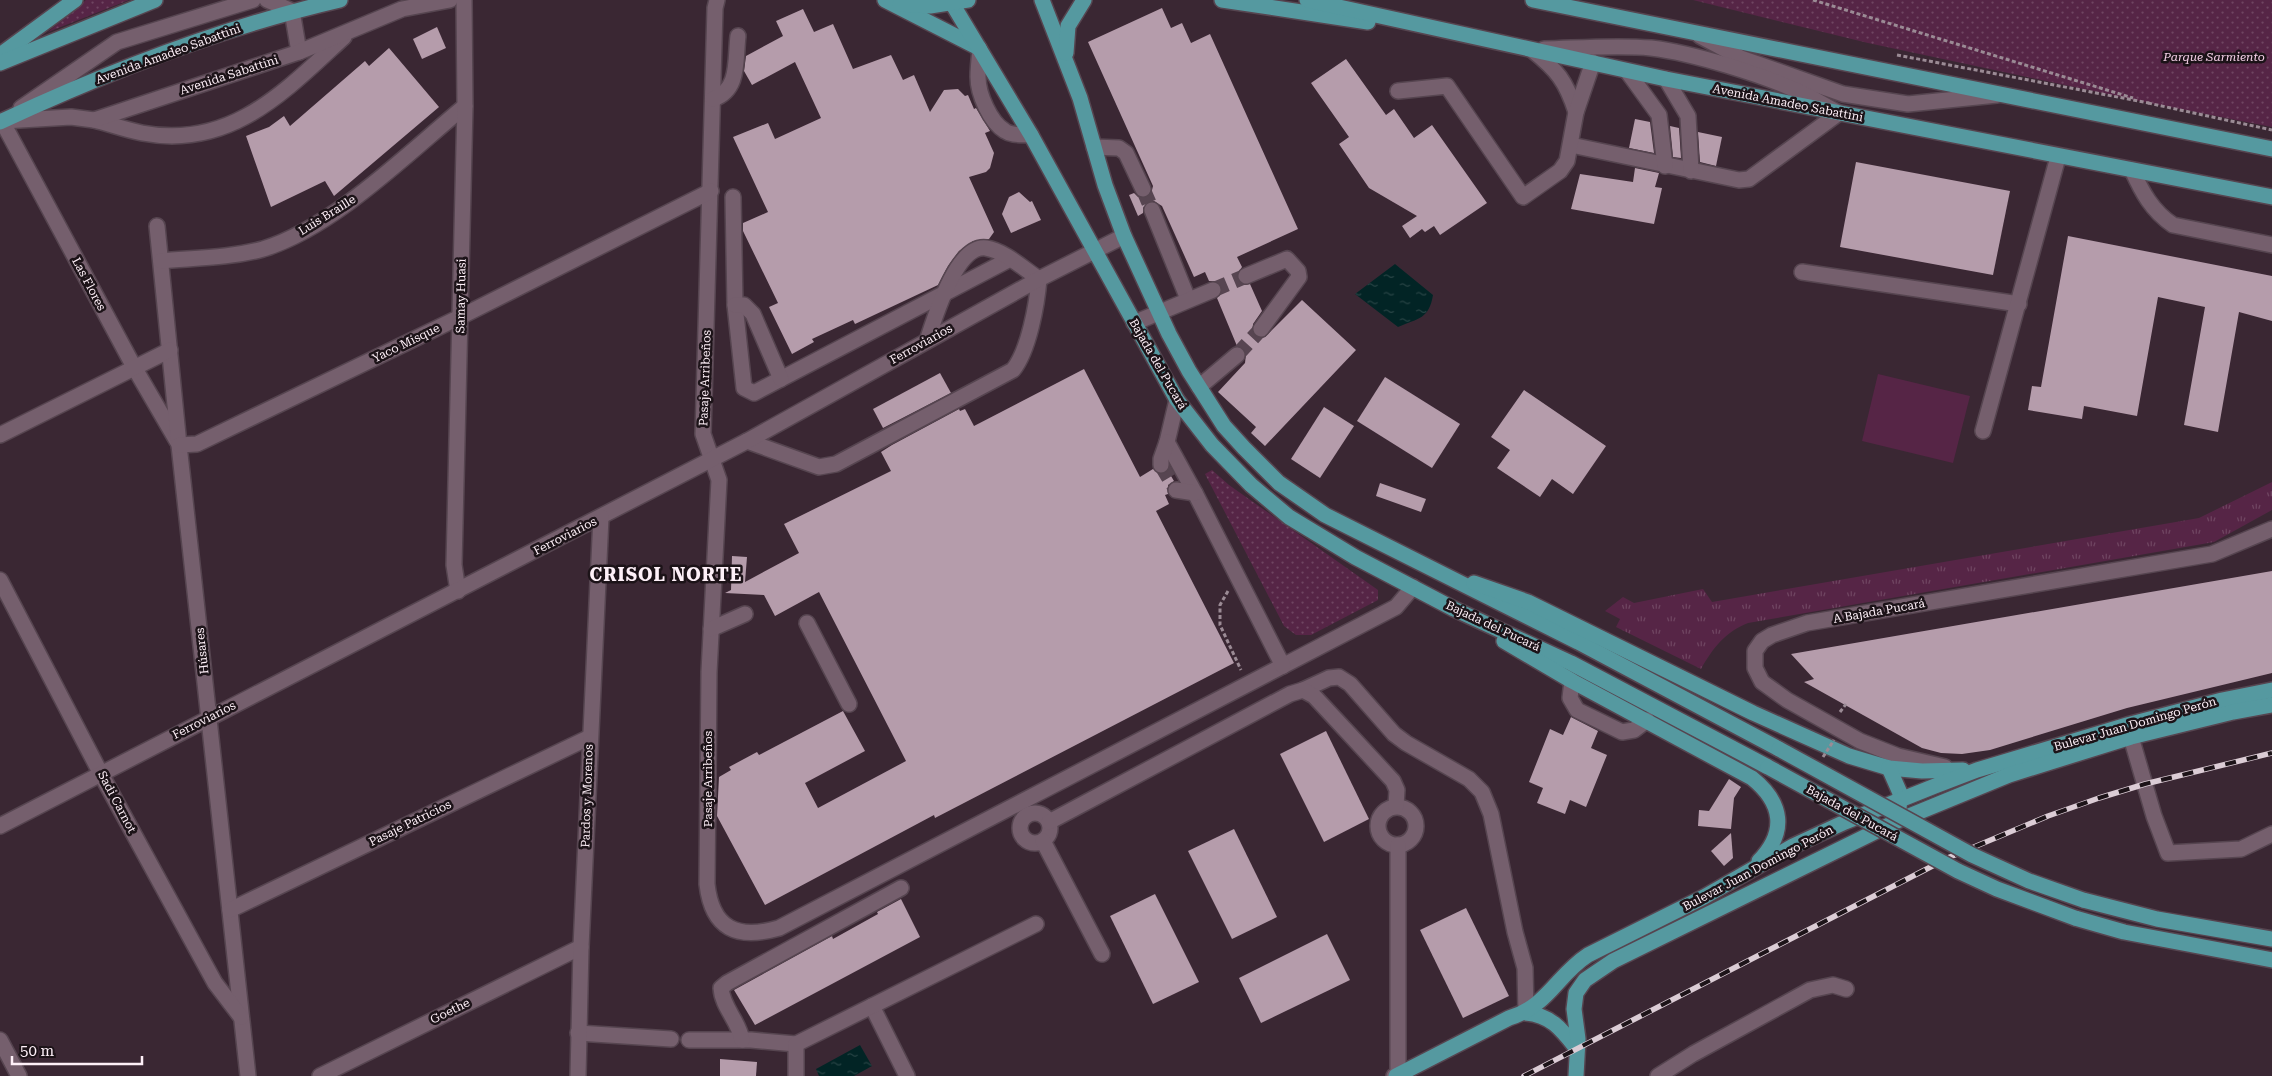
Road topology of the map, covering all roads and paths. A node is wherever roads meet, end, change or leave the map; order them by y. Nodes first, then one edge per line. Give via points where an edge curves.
1 (75, 0) edge
2 (155, 0) edge
3 (253, 0) edge
4 (267, 0) edge
5 (340, 0) edge
6 (450, 0) edge
7 (464, 0) edge
8 (717, 0) edge
9 (968, 0) edge
10 (1042, 0) edge
11 (1084, 0) edge
12 (1222, 0) edge
13 (1307, 0) edge
14 (1533, 0) edge
15 (1813, 0) edge
16 (889, 1) edge
17 (951, 2) edge
18 (292, 6) edge
19 (1419, 26) junction
20 (354, 28) junction
21 (1699, 35) junction
22 (738, 36) dead end
23 (980, 49) junction
24 (1532, 50) junction
25 (299, 52) junction
26 (1890, 54) dead end
27 (0, 55) edge
28 (1066, 59) junction
29 (1593, 62) junction
30 (0, 63) edge
31 (1627, 71) junction
32 (1666, 79) junction
33 (1398, 91) dead end
34 (2006, 94) junction
35 (713, 99) junction
36 (2149, 103) junction
37 (465, 106) junction
38 (1576, 112) junction
39 (1839, 114) junction
40 (94, 120) junction
41 (1, 122) edge
42 (2272, 130) edge
43 (1031, 135) junction
44 (1571, 145) junction
45 (1094, 147) junction
46 (2272, 149) edge
47 (2058, 157) junction
48 (1664, 166) junction
49 (2132, 170) junction
50 (1691, 171) junction
51 (1144, 189) tunnel mouth
52 (710, 191) junction
53 (733, 197) dead end
54 (2272, 197) edge
55 (1152, 210) tunnel mouth
56 (157, 226) dead end
57 (1124, 236) junction
58 (2272, 245) edge
59 (1094, 249) junction
60 (1010, 259) junction
61 (160, 261) junction
62 (1802, 272) dead end
63 (1246, 276) tunnel mouth
64 (1040, 279) junction
65 (1213, 290) tunnel mouth
66 (945, 292) junction
67 (1188, 299) junction
68 (2019, 304) junction
69 (735, 305) junction
70 (1158, 312) junction
71 (460, 317) junction
72 (1134, 323) junction
73 (1261, 329) tunnel mouth
74 (927, 341) junction
75 (170, 350) junction
76 (1237, 355) tunnel mouth
77 (134, 367) junction
78 (781, 379) junction
79 (1199, 387) junction
80 (1177, 400) junction
81 (1983, 430) dead end
82 (0, 435) edge
83 (746, 441) junction
84 (1167, 442) junction
85 (179, 445) junction
86 (712, 458) junction
87 (1161, 465) dead end
88 (1176, 490) dead end
89 (1196, 493) junction
90 (601, 517) junction
91 (2272, 529) edge
92 (1434, 572) junction
93 (1237, 575) junction
94 (0, 580) edge
95 (1413, 587) junction
96 (458, 591) junction
97 (1454, 609) junction
98 (745, 614) dead end
99 (807, 623) dead end
100 (711, 629) junction
101 (1282, 666) junction
102 (1572, 681) junction
103 (1248, 684) junction
104 (1303, 690) junction
105 (2272, 690) edge
106 (849, 704) dead end
107 (1846, 704) dead end
108 (2272, 705) edge
109 (1838, 714) dead end
110 (210, 717) junction
111 (1648, 720) junction
112 (590, 737) junction
113 (2131, 737) junction
114 (1834, 740) dead end
115 (1823, 757) dead end
116 (1890, 768) junction
117 (1977, 770) junction
118 (101, 774) junction
119 (1901, 800) junction
120 (1396, 806) junction
121 (1897, 821) junction
122 (1049, 822) junction
123 (0, 826) edge
124 (2272, 834) edge
125 (1043, 841) junction
126 (1398, 845) junction
127 (1752, 868) junction
128 (900, 888) dead end
129 (230, 910) junction
130 (1036, 924) dead end
131 (2272, 938) edge
132 (581, 947) junction
133 (1102, 954) dead end
134 (2272, 960) edge
135 (1846, 989) dead end
136 (872, 1006) junction
137 (1526, 1012) junction
138 (242, 1018) junction
139 (578, 1033) junction
140 (671, 1039) dead end
141 (0, 1040) edge
142 (690, 1040) dead end
143 (742, 1040) junction
144 (796, 1044) junction
145 (1577, 1054) junction
146 (1396, 1075) edge
147 (19, 1076) edge
148 (248, 1076) edge
149 (320, 1076) edge
150 (578, 1076) edge
151 (796, 1076) edge
152 (907, 1076) edge
153 (1576, 1076) edge
154 (1584, 1076) edge
155 (1658, 1076) edge

1 - 27 main road
2 - 30 main road
3 - 41 street via 117,42
4 - 18 street
5 - 18 main road, Avenida Amadeo Sabattini
6 - 20 street, Avenida Sabattini via 402,9
7 - 37 street, Samay Huasi
8 - 35 street, Pasaje Arribeños
9 - 17 main road
10 - 28 main road, Bajada del Pucará
11 - 28 main road via 1068,26
12 - 19 main road via 1330,18
13 - 19 main road, Avenida Amadeo Sabattini
14 - 21 main road
15 - 36 path
16 - 17 main road via 930,6
16 - 23 main road
17 - 23 main road, Bajada del Pucará
18 - 25 street
18 - 41 main road, Avenida Amadeo Sabattini via 155,56
19 - 24 main road, Avenida Amadeo Sabattini
20 - 25 street, Avenida Sabattini
20 - 40 street via 268,105 214,130 189,134 143,133
21 - 34 main road
21 - 34 street via 1741,58 1844,94 1908,104
22 - 35 street via 733,82 726,93
23 - 43 main road, Bajada del Pucará
23 - 43 street via 978,78 988,109 998,126 1005,131
24 - 29 main road, Avenida Amadeo Sabattini
24 - 38 street via 1556,69
24 - 39 street via 1652,48 1746,73 1802,93
25 - 40 street, Avenida Sabattini
26 - 36 path
28 - 45 main road, Bajada del Pucará
29 - 31 main road, Avenida Amadeo Sabattini
29 - 38 street
31 - 32 main road, Avenida Amadeo Sabattini
31 - 48 street via 1659,114
32 - 39 main road, Avenida Amadeo Sabattini
32 - 50 street via 1688,116
33 - 44 street via 1447,86 1523,197 1560,172
34 - 46 main road
35 - 52 street, Pasaje Arribeños
36 - 42 path
37 - 61 street, Luis Braille via 358,195 289,238 264,249 232,255
37 - 71 street, Samay Huasi
38 - 44 street
39 - 47 main road, Avenida Amadeo Sabattini
39 - 50 street via 1749,180
40 - 41 street, Avenida Sabattini via 70,117
41 - 77 street, Las Flores
43 - 59 main road, Bajada del Pucará
44 - 48 street
45 - 51 street via 1119,148 1126,153
45 - 57 main road, Bajada del Pucará
47 - 49 main road, Avenida Amadeo Sabattini
47 - 68 street
48 - 50 street
49 - 54 main road, Avenida Amadeo Sabattini
49 - 58 street via 2150,204 2173,224
52 - 71 street, Yaco Misque
52 - 86 street, Pasaje Arribeños via 703,434
53 - 69 street
55 - 67 street
56 - 61 street, Húsares
57 - 59 street, Ferroviarios
57 - 70 main road, Bajada del Pucará
59 - 64 street, Ferroviarios
59 - 72 main road, Bajada del Pucará
60 - 64 street
60 - 66 street
60 - 66 street via 984,247 976,250 960,262
61 - 75 street, Húsares
62 - 68 street
63 - 73 street via 1287,259 1298,271 1299,277
64 - 74 street, Ferroviarios
64 - 83 street via 1022,357 1013,370 836,464 818,467
65 - 67 street
66 - 74 street
66 - 78 street
67 - 70 street
68 - 81 street
69 - 78 street via 744,306 754,314
69 - 78 street via 744,388 754,393
70 - 72 street
70 - 79 main road, Bajada del Pucará
71 - 85 street, Yaco Misque via 197,444
71 - 96 street, Samay Huasi via 454,566
72 - 80 main road, Bajada del Pucará
74 - 83 street, Ferroviarios
75 - 77 street
75 - 85 street, Húsares
76 - 79 street
77 - 82 street
77 - 85 street, Las Flores
79 - 92 main road, Bajada del Pucará via 1224,426 1279,483 1325,515
80 - 84 street
80 - 95 main road, Bajada del Pucará via 1212,446 1270,502 1310,532
83 - 86 street, Ferroviarios
84 - 87 street
84 - 89 street
85 - 110 street, Húsares
86 - 90 street, Ferroviarios
86 - 100 street, Pasaje Arribeños via 719,480
88 - 89 street
89 - 93 street
90 - 96 street, Ferroviarios
90 - 112 street, Pardos y Morenos
91 - 117 street, A Bajada Pucará via 2212,554 1808,623 1772,635 1755,651 1755,668 1762,682 1787,700 1860,741 1916,762
92 - 116 main road via 1528,602 1753,713 1849,756
92 - 131 main road, Bajada del Pucará, bridge via 1578,642 1972,855 2029,881 2083,900 2157,919
93 - 101 street
93 - 103 path via 1220,605 1220,625
94 - 118 street, Sadi Carnot
95 - 97 main road, Bajada del Pucará
95 - 101 street via 1396,607
96 - 110 street, Ferroviarios
97 - 102 main road
97 - 134 main road, Bajada del Pucará, bridge via 1571,663 1997,889 2124,932
98 - 100 street
99 - 106 street
100 - 103 street, Pasaje Arribeños via 707,884 709,903 717,917 727,926 742,932 762,933 779,928
101 - 103 street
102 - 111 main road
102 - 111 street via 1570,698 1577,710 1622,732 1634,730
104 - 120 street via 1314,696 1393,781 1397,790
104 - 122 street
104 - 137 street via 1329,678 1339,678 1350,684 1394,734 1469,779 1482,792 1491,814 1525,968
105 - 117 main road, Bulevar Juan Domingo Perón via 2127,725
107 - 109 path
108 - 113 main road, Bulevar Juan Domingo Perón
110 - 118 street, Ferroviarios
110 - 129 street, Húsares
111 - 127 main road via 1752,778 1774,800 1777,812 1774,841
112 - 129 street, Pasaje Patricios
112 - 132 street, Pardos y Morenos
113 - 121 main road, Bulevar Juan Domingo Perón via 2009,775
113 - 124 street via 2168,853 2241,849
114 - 115 path, bridge
116 - 117 main road
116 - 119 main road
117 - 119 main road, Bulevar Juan Domingo Perón
118 - 123 street, Ferroviarios
118 - 138 street, Sadi Carnot via 215,983
119 - 121 main road
119 - 127 main road, Bulevar Juan Domingo Perón via 1845,822
120 - 126 street via 1408,810 1416,821 1414,834
120 - 126 street via 1380,815 1377,827 1386,842
121 - 145 main road, Bulevar Juan Domingo Perón via 1591,975 1574,1000
122 - 125 street via 1049,833
122 - 125 street via 1043,815 1033,812 1024,816 1019,825 1024,839 1033,843
125 - 133 street
126 - 146 street via 1396,927 1400,1052
127 - 137 main road, Bulevar Juan Domingo Perón via 1704,897 1572,965 1550,994
128 - 143 street via 721,988 722,996 740,1027
129 - 138 street, Húsares
130 - 136 street
132 - 139 street, Pardos y Morenos
132 - 149 street, Goethe
135 - 155 street via 1832,985 1810,990
136 - 144 street
136 - 152 street
137 - 145 main road via 1553,1021
137 - 146 main road, Bulevar Juan Domingo Perón
138 - 148 street, Húsares
139 - 140 street
139 - 150 street, Pardos y Morenos
141 - 147 street
142 - 143 street
143 - 144 street
144 - 151 street
145 - 153 main road
145 - 154 main road

